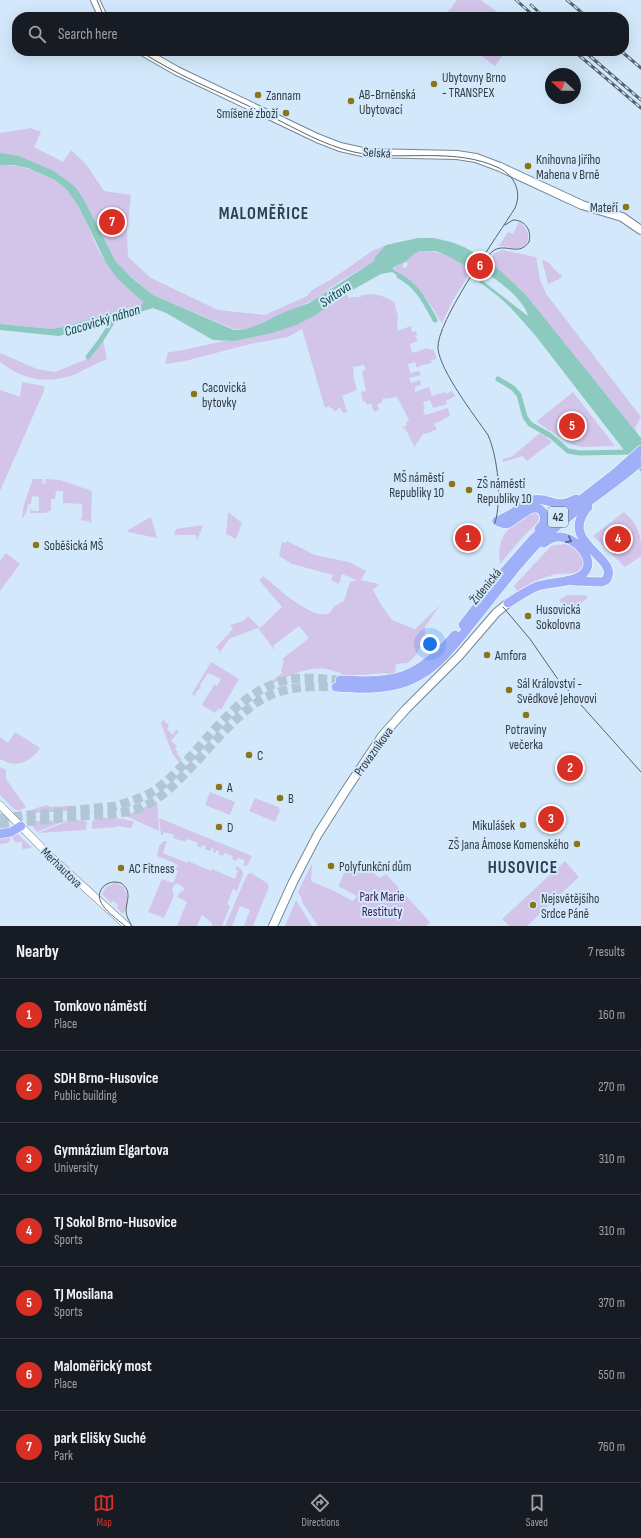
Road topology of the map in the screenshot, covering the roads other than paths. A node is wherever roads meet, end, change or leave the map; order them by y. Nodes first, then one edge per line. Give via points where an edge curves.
1 (96, 0) edge
2 (101, 12) edge
3 (150, 56) edge
4 (641, 230) edge
5 (641, 450) edge
6 (641, 461) edge
7 (616, 477) junction
8 (598, 491) junction
9 (525, 552) junction
10 (565, 581) junction
11 (508, 603) joint
12 (338, 683) tunnel mouth
13 (0, 805) edge
14 (21, 826) junction
15 (0, 834) edge
16 (126, 926) edge
17 (273, 926) edge

1 - 2 main road
3 - 4 main road, Selská via 185,75 340,147 376,153 472,157 500,167 582,205 622,217
5 - 7 highway, Židenická / 42
6 - 7 highway, Židenická / 42
7 - 8 highway, Židenická / 42
8 - 9 highway, Židenická / 42 via 585,505
8 - 9 highway, Židenická / 42 via 548,525
8 - 9 highway via 564,504 531,501 497,521 510,523 534,508 542,512 544,524
8 - 10 highway via 582,514 578,528 584,540 608,567 609,576 602,582
9 -> 10 highway via 556,537 564,537 575,543 585,554 587,566 581,576
9 - 12 highway, Židenická / 42 via 472,618 426,664 415,671 389,679
10 - 11 highway via 538,586
11 - 17 main road, Provazníkova via 382,736 318,834
13 - 14 street, Merhautova
14 - 15 highway via 11,832
14 - 16 street, Merhautova

